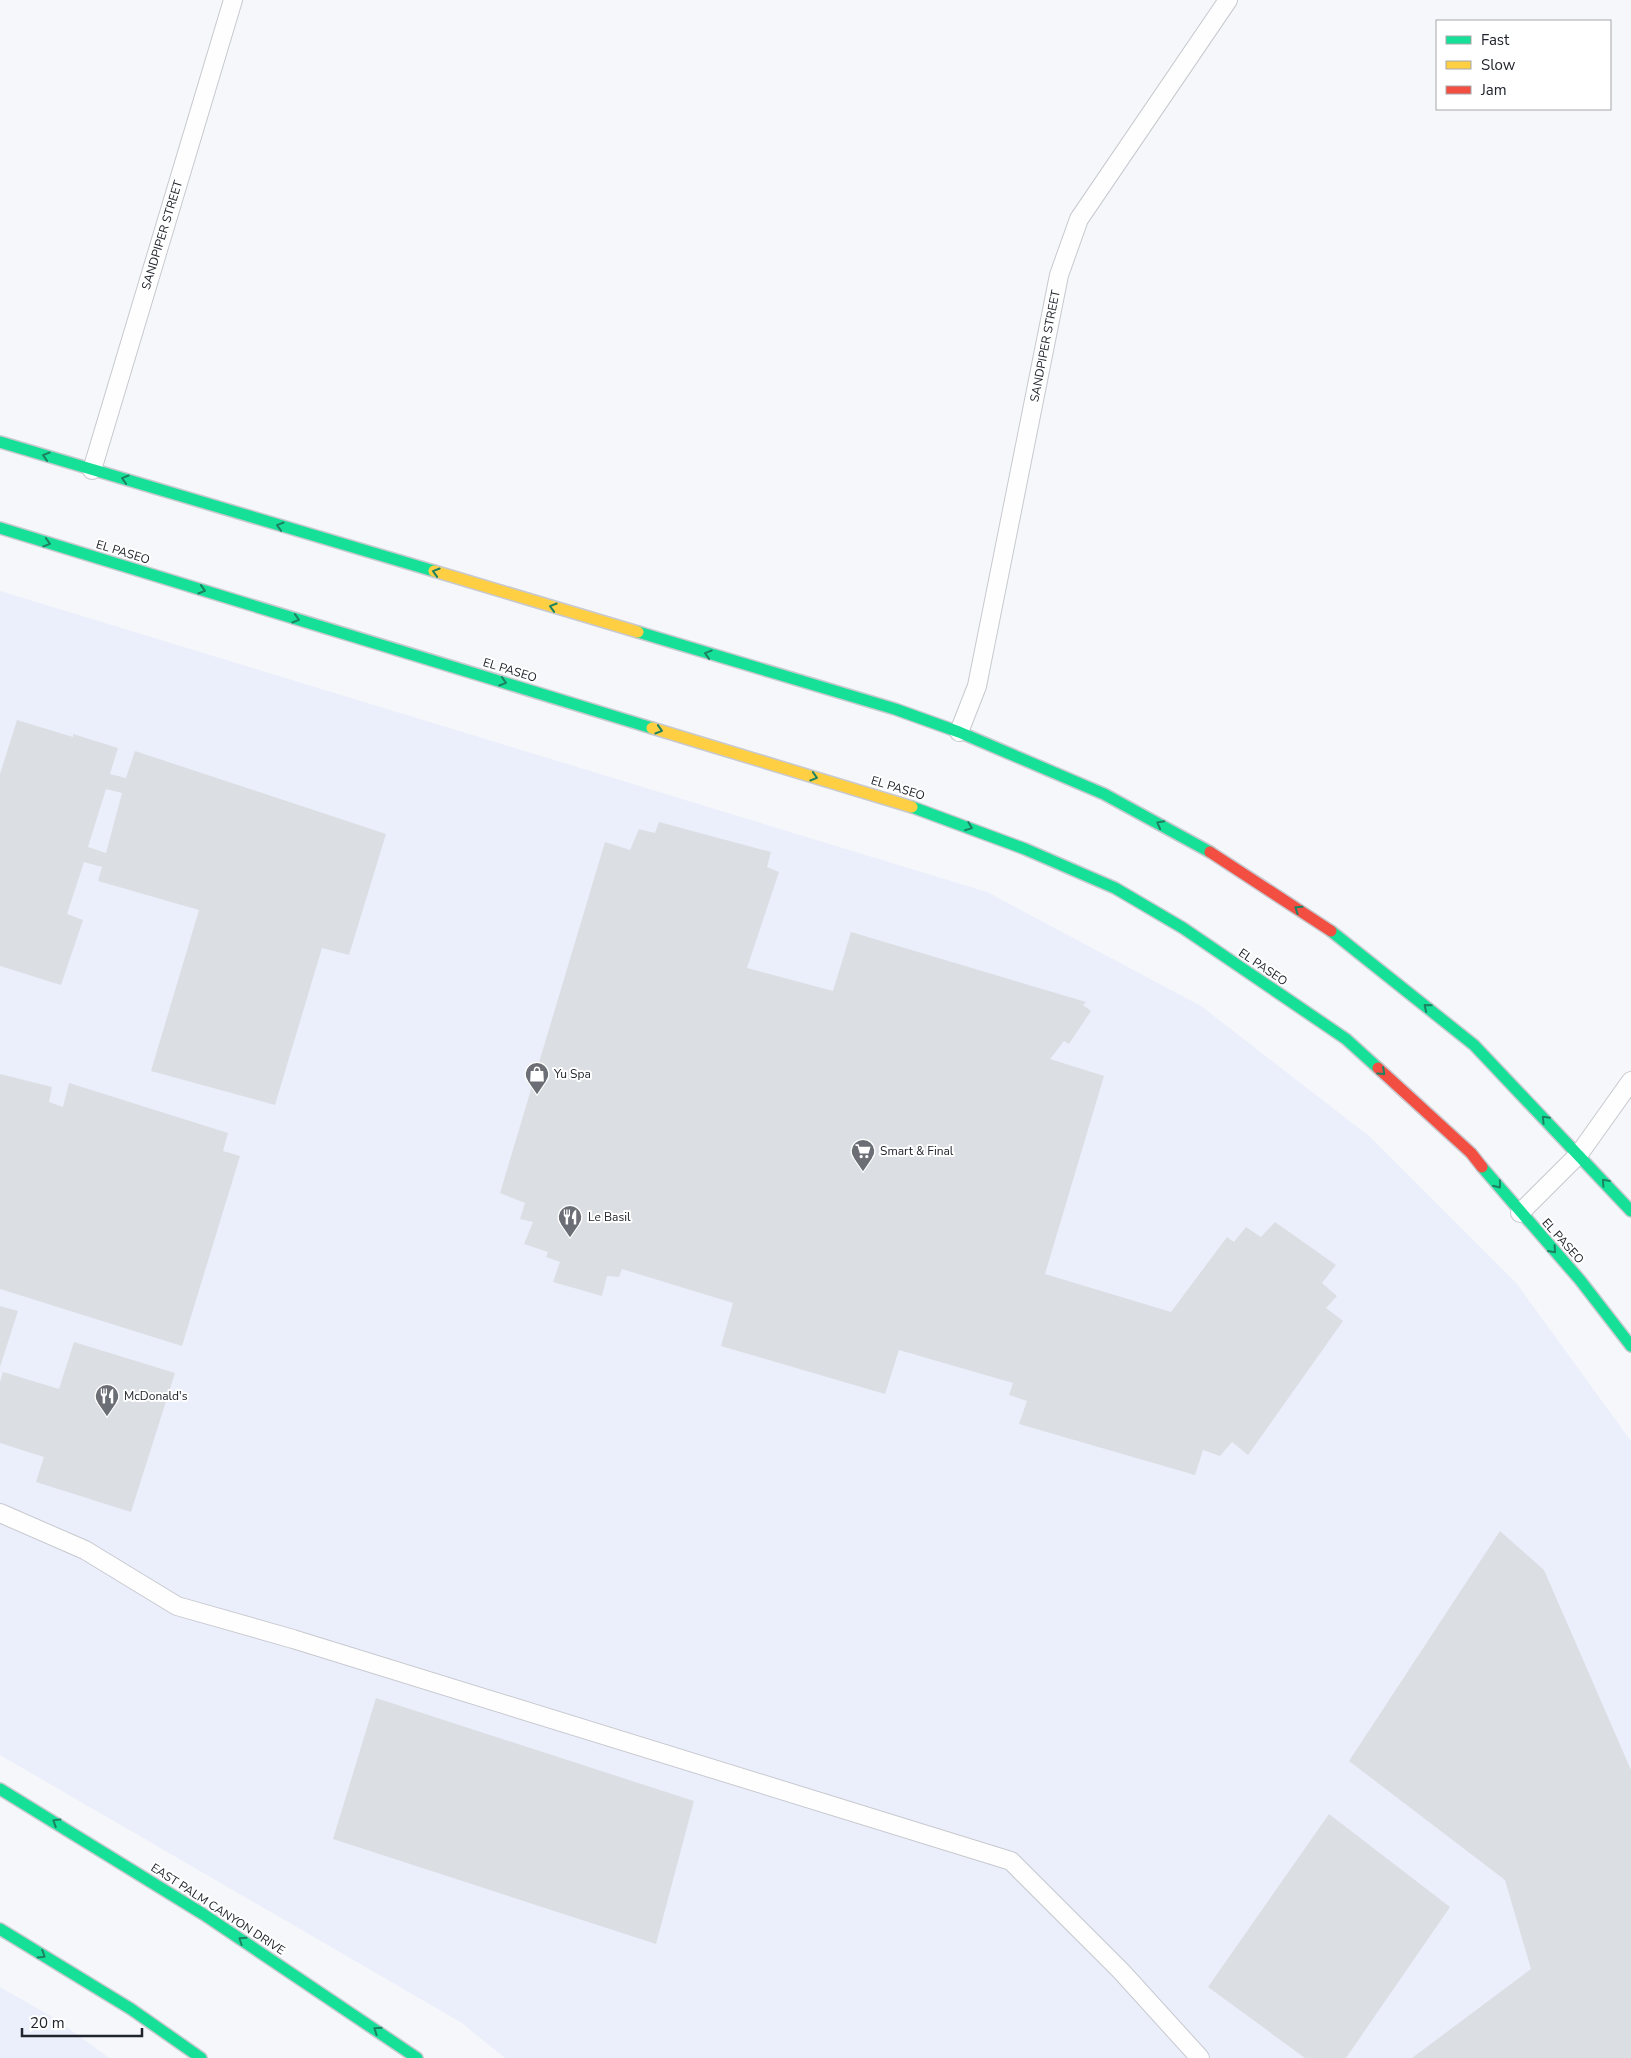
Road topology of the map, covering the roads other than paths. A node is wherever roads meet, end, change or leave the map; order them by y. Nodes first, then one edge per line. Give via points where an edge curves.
1 (233, 0) edge
2 (1228, 0) edge
3 (0, 442) edge
4 (92, 470) junction
5 (0, 528) edge
6 (959, 732) junction
7 (1631, 1081) edge
8 (1579, 1154) junction
9 (1631, 1211) edge
10 (1520, 1213) junction
11 (1631, 1346) edge
12 (0, 1513) edge
13 (0, 1789) edge
14 (0, 1929) edge
15 (201, 2058) edge
16 (417, 2058) edge
17 (1200, 2058) edge

1 - 4 lane, SANDPIPER STREET
2 - 6 lane, SANDPIPER STREET via 1079,219 1059,275 977,686
4 -> 3 street
6 -> 4 street via 895,709
5 -> 10 street, EL PASEO via 928,812 1115,888 1183,928 1346,1039 1472,1153
8 -> 6 street via 1474,1045 1334,933 1222,858 1104,794
7 - 8 lane
9 -> 8 street
8 - 10 lane
10 -> 11 street, EL PASEO via 1580,1280
12 - 17 lane via 85,1550 177,1606 1011,1860 1121,1971
16 -> 13 street, EAST PALM CANYON DRIVE via 203,1914
14 -> 15 street via 131,2009

